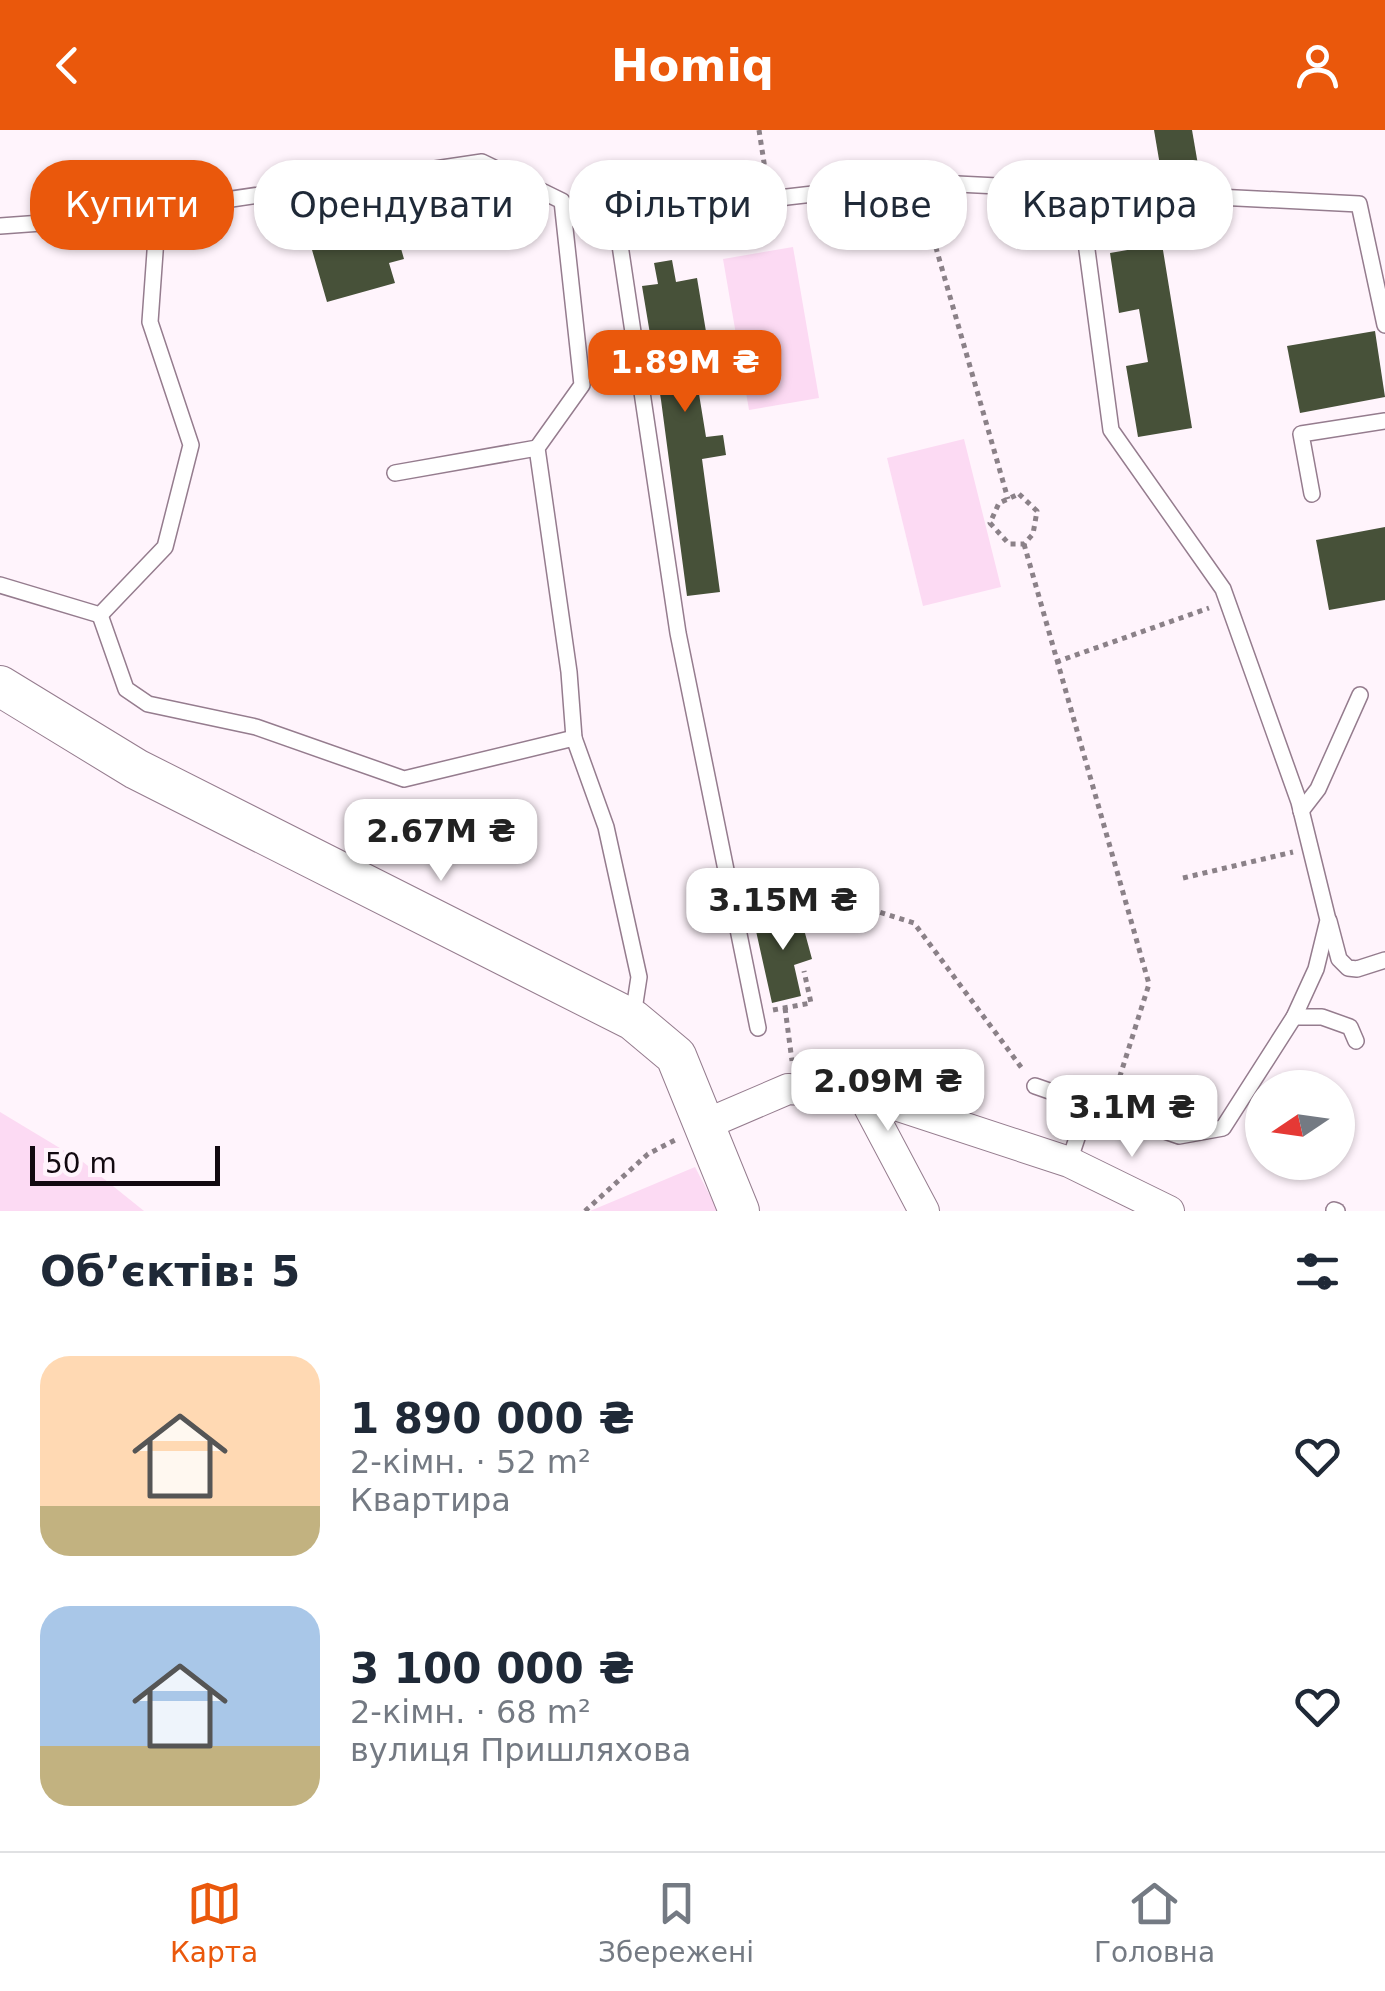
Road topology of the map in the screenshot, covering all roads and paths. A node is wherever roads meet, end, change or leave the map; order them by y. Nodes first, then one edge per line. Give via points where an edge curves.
1 (759, 130) edge
2 (764, 160) edge
3 (1233, 198) edge
4 (234, 199) edge
5 (30, 224) edge
6 (0, 226) edge
7 (155, 250) edge
8 (621, 250) edge
9 (937, 250) edge
10 (1087, 250) edge
11 (1385, 325) edge
12 (1385, 421) edge
13 (537, 448) junction
14 (395, 473) dead end
15 (1312, 494) dead end
16 (1008, 499) junction
17 (1024, 544) junction
18 (0, 585) edge
19 (1223, 589) junction
20 (100, 615) junction
21 (1056, 662) junction
22 (0, 686) edge
23 (1360, 694) dead end
24 (574, 738) junction
25 (1301, 811) junction
26 (1310, 848) junction
27 (1183, 878) dead end
28 (1328, 920) junction
29 (736, 921) junction
30 (1385, 960) edge
31 (804, 971) dead end
32 (785, 1007) junction
33 (1294, 1017) junction
34 (633, 1020) junction
35 (756, 1020) joint
36 (1356, 1041) dead end
37 (1035, 1086) joint
38 (788, 1089) junction
39 (862, 1094) junction
40 (1088, 1105) junction
41 (1108, 1112) junction
42 (704, 1125) junction
43 (1069, 1162) junction
44 (586, 1211) edge
45 (739, 1211) edge
46 (924, 1211) edge
47 (1169, 1211) edge

1 - 2 path
3 - 11 lane via 1359,204
4 - 13 lane via 482,162 562,202 582,385
5 - 6 lane
7 - 20 lane via 150,322 191,445 165,547
8 - 29 lane via 678,633
9 - 16 path
10 - 19 lane via 1111,430
12 - 15 lane via 1301,434
13 - 14 lane
13 - 24 lane
16 - 17 path via 1018,494 1037,511
16 - 17 path via 990,522 1009,544
17 - 21 path
18 - 20 lane
19 - 21 path via 1209,608
19 - 25 lane
20 - 24 lane via 126,689 148,704 256,728 404,779
21 - 41 path via 1150,984
22 - 34 street via 136,769
23 - 25 lane via 1318,789
24 - 34 lane via 606,827 638,976
25 - 26 lane
26 - 27 path
26 - 28 lane
28 - 30 lane via 1348,968
28 - 33 lane
29 - 35 lane
29 - 37 path via 841,900 914,924
31 - 32 path via 811,1003
32 - 35 path
32 - 38 path via 793,1053
33 - 36 lane via 1350,1027
33 - 41 lane via 1223,1128 1180,1136
34 - 42 street via 676,1056
37 - 40 lane
38 - 39 street
38 - 42 street
39 - 43 street
39 - 46 street
40 - 41 lane
40 - 43 lane
42 - 44 path via 648,1154
42 - 45 street
43 - 47 street

